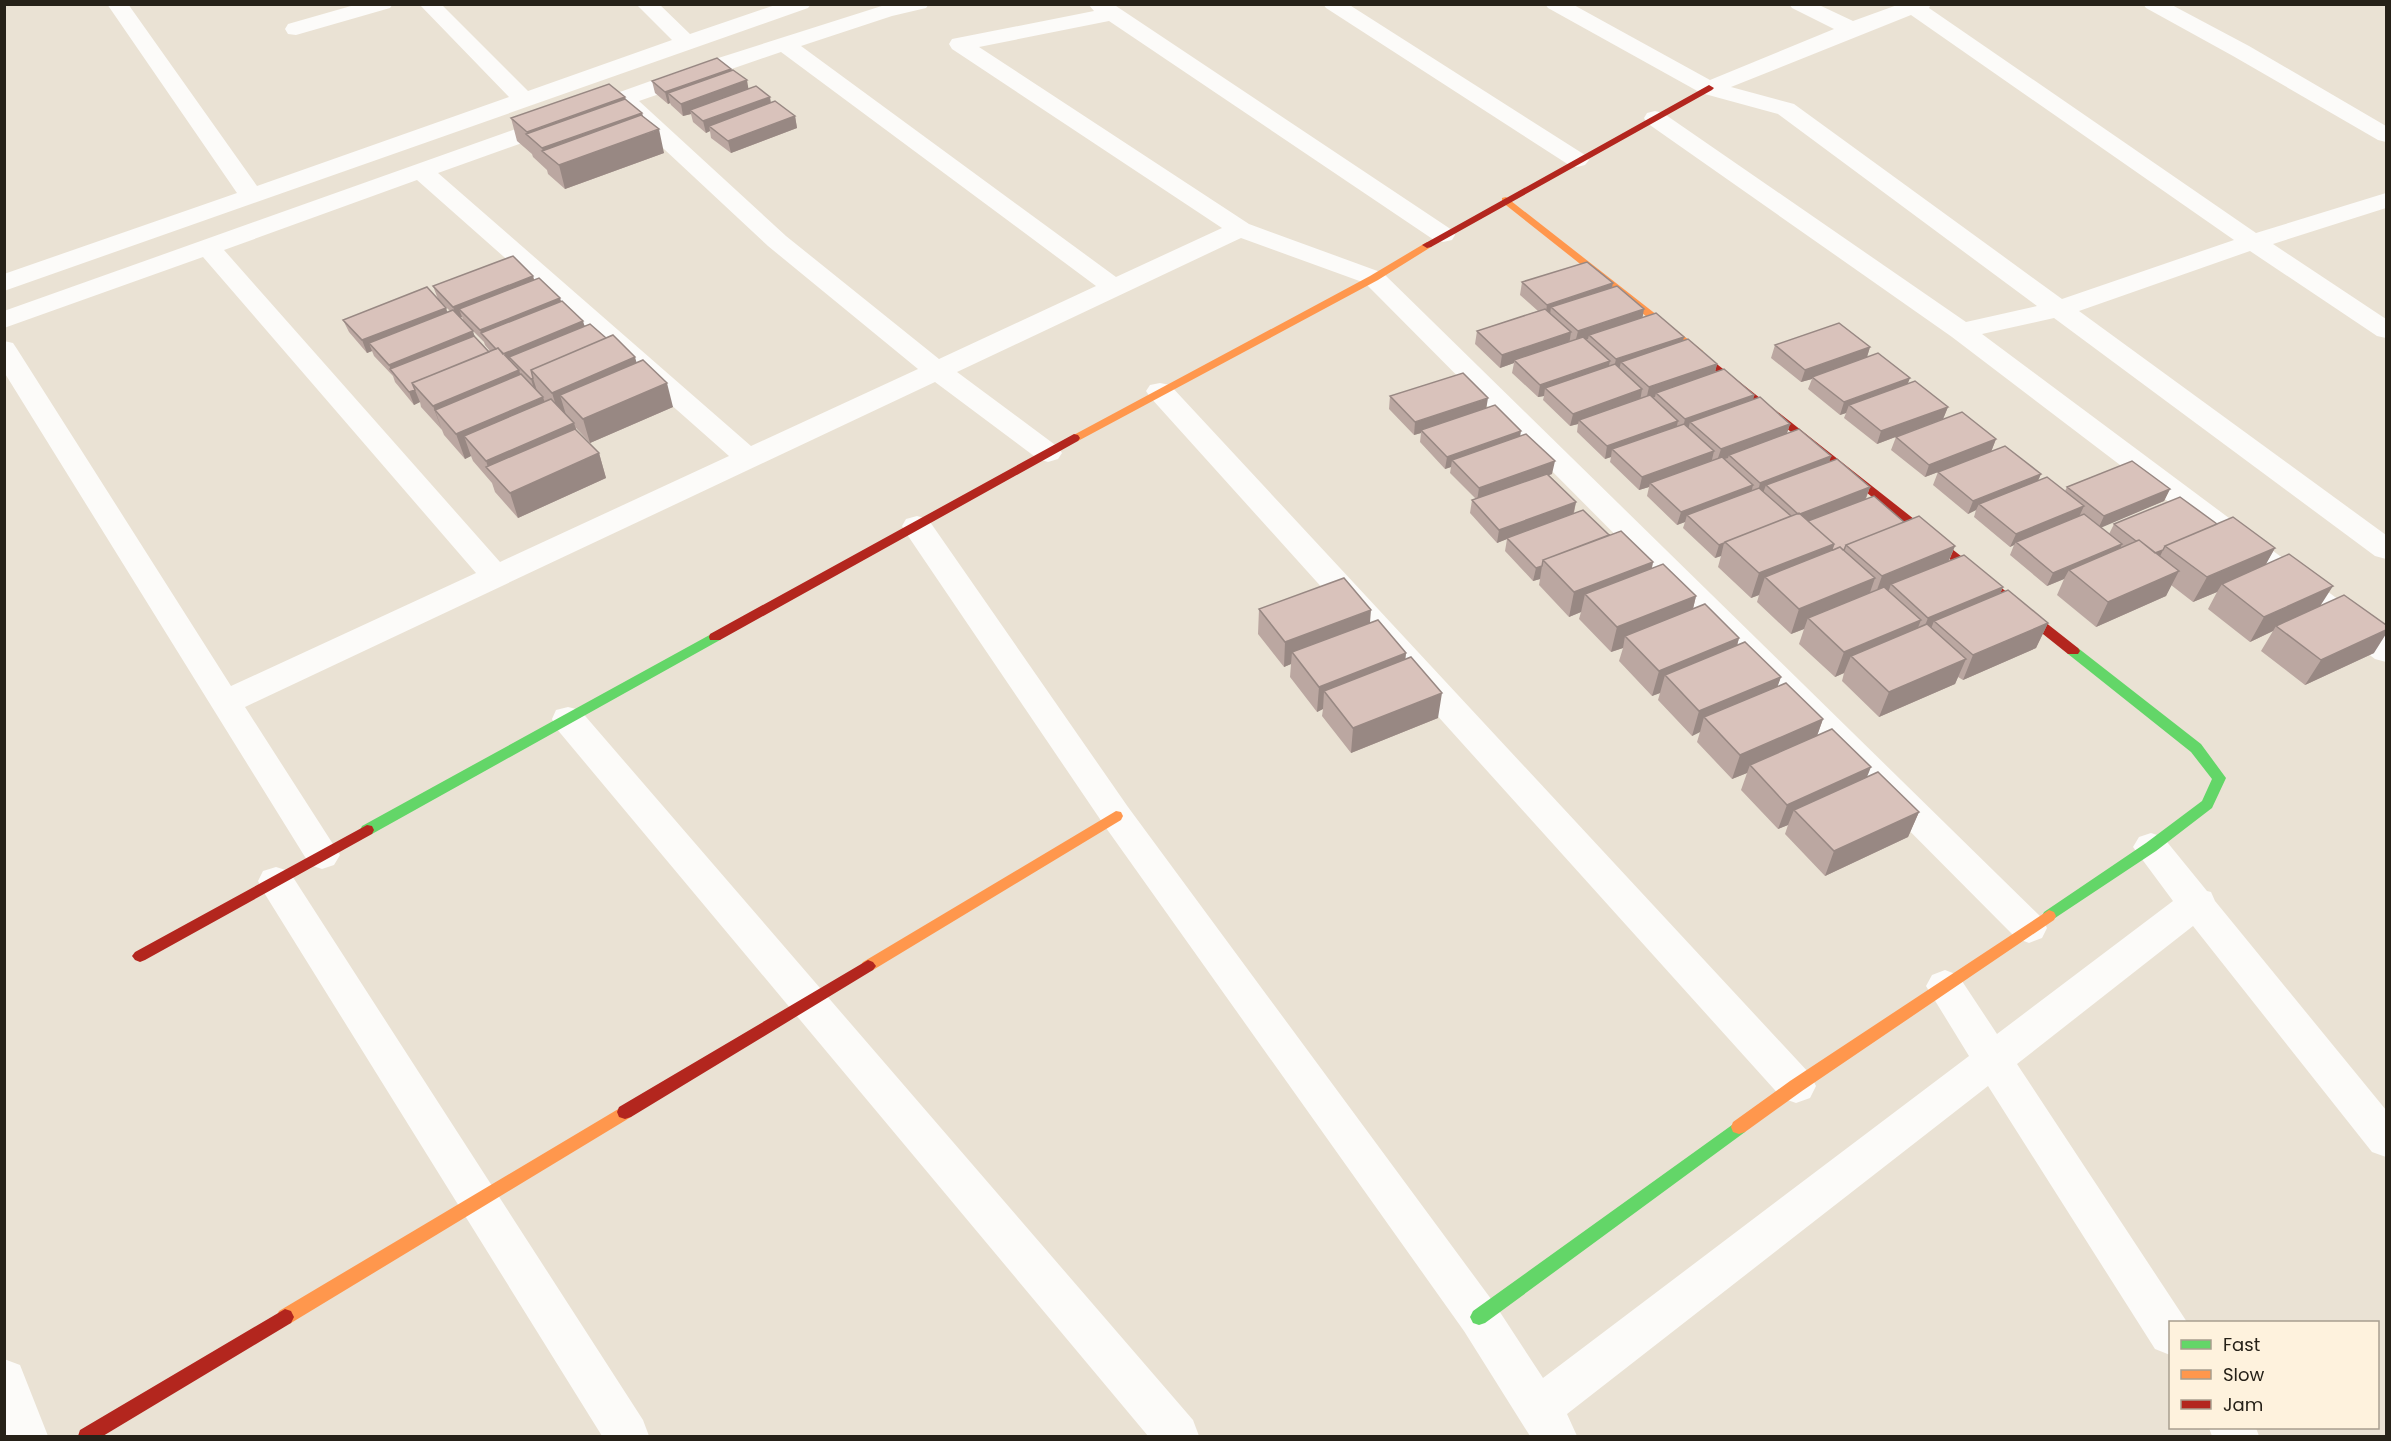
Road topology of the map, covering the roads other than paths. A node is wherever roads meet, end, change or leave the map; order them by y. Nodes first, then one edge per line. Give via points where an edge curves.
1 (117, 4) edge
2 (383, 4) edge
3 (429, 4) edge
4 (646, 4) edge
5 (801, 4) edge
6 (919, 4) edge
7 (1333, 4) edge
8 (1555, 4) edge
9 (1799, 4) edge
10 (2153, 4) edge
11 (1918, 6) edge
12 (1105, 9) edge
13 (296, 29) dead end
14 (1852, 29) junction
15 (783, 43) junction
16 (684, 57) junction
17 (1708, 88) junction
18 (525, 100) junction
19 (624, 100) junction
20 (1655, 118) junction
21 (2386, 135) edge
22 (1577, 160) junction
23 (421, 171) junction
24 (252, 196) junction
25 (1506, 200) junction
26 (2386, 200) edge
27 (1240, 229) junction
28 (1443, 235) junction
29 (2253, 242) junction
30 (208, 247) junction
31 (144, 252) junction
32 (1374, 278) junction
33 (4, 283) edge
34 (1115, 288) junction
35 (2060, 309) junction
36 (4, 320) edge
37 (2386, 330) edge
38 (1962, 331) junction
39 (4, 349) edge
40 (938, 370) junction
41 (1160, 391) junction
42 (1048, 453) junction
43 (749, 459) junction
44 (917, 526) junction
45 (2386, 549) edge
46 (496, 577) junction
47 (2386, 651) edge
48 (225, 704) junction
49 (568, 719) junction
50 (1116, 816) junction
51 (2151, 846) junction
52 (322, 855) junction
53 (276, 881) junction
54 (2198, 902) junction
55 (2029, 928) junction
56 (140, 956) dead end
57 (1946, 986) junction
58 (808, 1000) junction
59 (1992, 1060) junction
60 (1796, 1086) junction
61 (2386, 1139) edge
62 (477, 1200) junction
63 (1479, 1317) junction
64 (2169, 1332) edge
65 (4, 1380) edge
66 (1546, 1423) edge
67 (26, 1437) edge
68 (87, 1437) edge
69 (627, 1437) edge
70 (1177, 1437) edge

1 - 24 street
2 - 13 street
3 - 18 street
4 - 16 street
5 - 16 street
6 - 15 street
7 - 22 street
8 - 17 street
9 - 14 street
10 - 21 street
11 - 14 street
11 - 29 street
12 - 27 street via 960,44
12 - 28 street
14 - 17 street
15 - 16 street
15 - 34 street
16 - 18 street
16 - 19 street
17 - 20 street
17 - 35 street via 1786,109
18 - 24 street
19 - 23 street
19 - 40 street via 777,240
20 - 22 street
20 - 38 street
22 - 25 street
23 - 30 street
23 - 43 street
24 - 31 street
25 - 28 street
25 - 51 street via 2196,748 2218,778 2207,804
26 - 29 street
27 - 32 street
27 - 34 street
28 - 32 street
29 - 35 street
29 - 37 street
30 - 31 street
30 - 46 street
31 - 33 street
31 - 36 street
32 - 41 street
32 - 55 street
34 - 40 street
35 - 38 street
35 - 45 street
38 - 47 street
39 - 48 street
40 - 42 street
40 - 43 street
41 - 42 street
41 - 60 street
42 - 44 street
43 - 46 street
44 - 49 street
44 - 50 street
46 - 48 street
48 - 52 street
49 - 52 street
49 - 58 street
50 - 58 street
50 - 63 street
51 - 54 street
51 - 55 street
52 - 53 street
53 - 56 street
53 - 62 street
54 - 59 street
54 - 61 street
55 - 57 street
57 - 59 street
57 - 60 street
58 - 62 street
58 - 70 street
59 - 64 street
59 - 66 street
60 - 63 street
62 - 68 street
62 - 69 street
63 - 66 street
65 - 67 street

